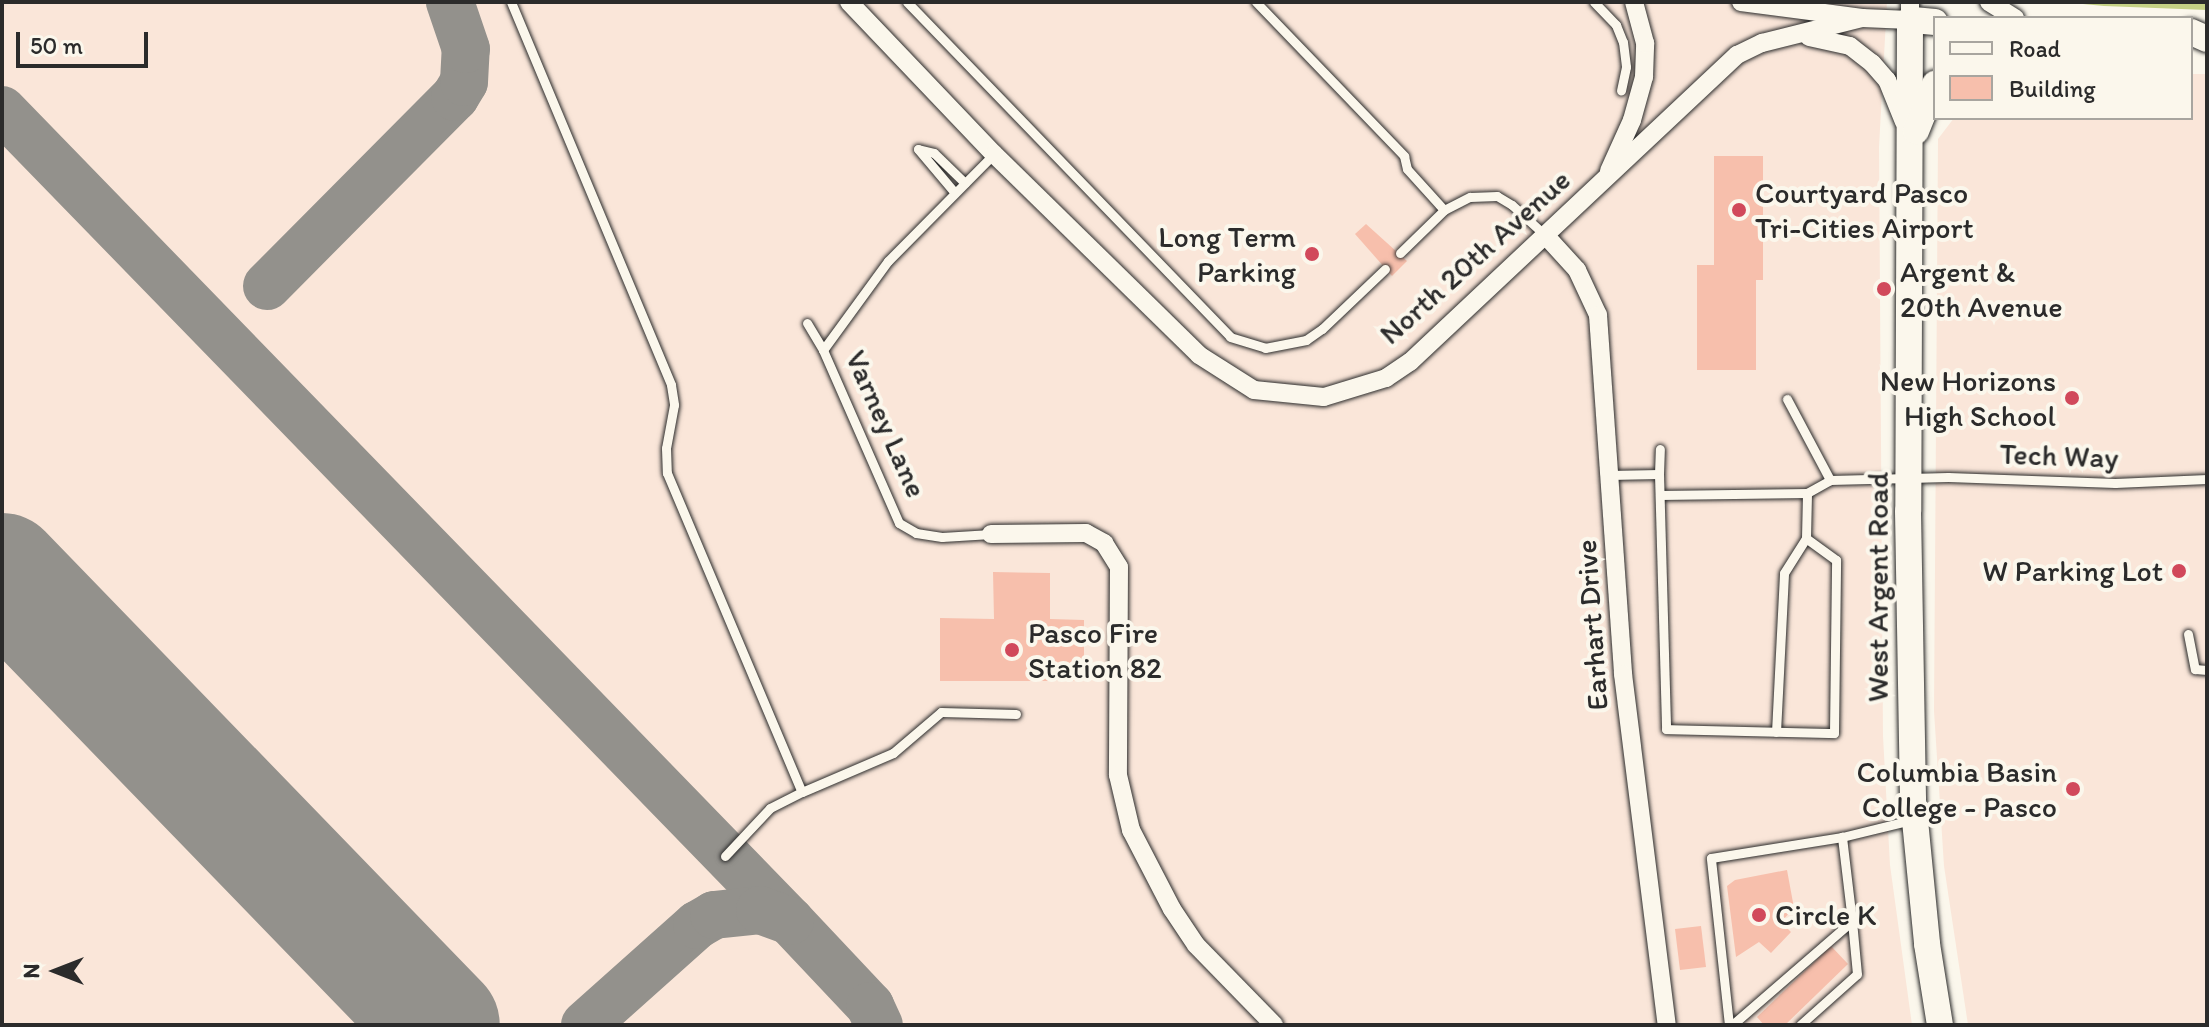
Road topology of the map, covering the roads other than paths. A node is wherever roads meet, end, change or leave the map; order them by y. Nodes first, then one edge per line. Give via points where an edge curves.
1 (511, 2) edge
2 (849, 2) edge
3 (907, 2) edge
4 (1256, 2) edge
5 (1594, 2) edge
6 (1634, 2) edge
7 (1741, 2) edge
8 (1989, 2) edge
9 (1919, 14) edge
10 (2012, 16) edge
11 (1862, 18) junction
12 (1798, 35) junction
13 (1933, 89) edge
14 (1621, 90) dead end
15 (1910, 146) junction
16 (994, 154) junction
17 (965, 183) junction
18 (1603, 184) junction
19 (955, 193) junction
20 (1444, 210) junction
21 (1546, 236) junction
22 (1400, 253) dead end
23 (1385, 269) dead end
24 (807, 323) dead end
25 (823, 350) junction
26 (1787, 399) dead end
27 (1660, 449) dead end
28 (1659, 474) junction
29 (1609, 475) junction
30 (1909, 478) junction
31 (2207, 479) edge
32 (1830, 480) junction
33 (1807, 493) junction
34 (1660, 495) junction
35 (991, 534) joint
36 (1806, 538) junction
37 (2188, 634) dead end
38 (2207, 670) edge
39 (1016, 714) dead end
40 (1776, 732) junction
41 (802, 792) junction
42 (1914, 819) junction
43 (1842, 837) junction
44 (725, 856) dead end
45 (1852, 921) junction
46 (1274, 1025) edge
47 (1667, 1025) edge
48 (1731, 1025) edge
49 (1800, 1025) edge
50 (1940, 1025) edge

1 - 41 lane via 671,385 667,473
2 - 16 street, North 20th Avenue
3 - 23 lane via 1223,331 1265,348 1306,340
4 - 20 lane via 1404,156 1407,169
5 - 14 lane via 1616,25 1623,42 1626,67
6 - 18 street via 1645,43 1644,77 1632,120
7 - 11 street, North 20th Avenue
8 - 10 street
9 - 11 street, North 20th Avenue
9 - 15 main road, West Argent Road
11 - 12 street, North 20th Avenue
12 - 15 street via 1850,46 1872,63 1899,106
12 - 18 street, North 20th Avenue via 1762,43 1719,68
13 - 15 main road
15 - 30 main road, West Argent Road
16 - 17 lane
16 - 21 street, North 20th Avenue via 1199,355 1254,390 1324,397 1386,378
17 - 19 lane
17 - 19 lane via 934,153 918,149
18 - 21 street, North 20th Avenue
19 - 25 lane via 888,261
20 - 21 lane via 1470,197 1497,196
20 - 22 lane
21 - 29 street, Earhart Drive via 1577,270 1598,315
24 - 25 lane, Varney Lane
25 - 35 lane, Varney Lane via 899,523 916,533 942,537
26 - 32 lane
27 - 28 lane
28 - 29 lane
28 - 34 lane
29 - 47 street, Earhart Drive via 1631,761
30 - 31 lane, Tech Way via 2115,483
30 - 32 lane, Tech Way
30 - 42 main road, West Argent Road
32 - 33 lane
33 - 34 lane
33 - 36 lane
34 - 40 lane via 1666,729
35 - 46 street, Varney Lane via 1086,533 1104,543 1119,567 1118,775 1131,830 1196,945
36 - 40 lane via 1784,573
36 - 40 lane via 1836,560 1834,733
37 - 38 lane via 2195,669
39 - 41 lane via 941,712 893,753
41 - 44 lane via 770,808
42 - 43 lane
42 - 50 main road, West Argent Road
43 - 45 lane
43 - 48 lane via 1711,858
45 - 48 lane
45 - 49 lane via 1857,974

